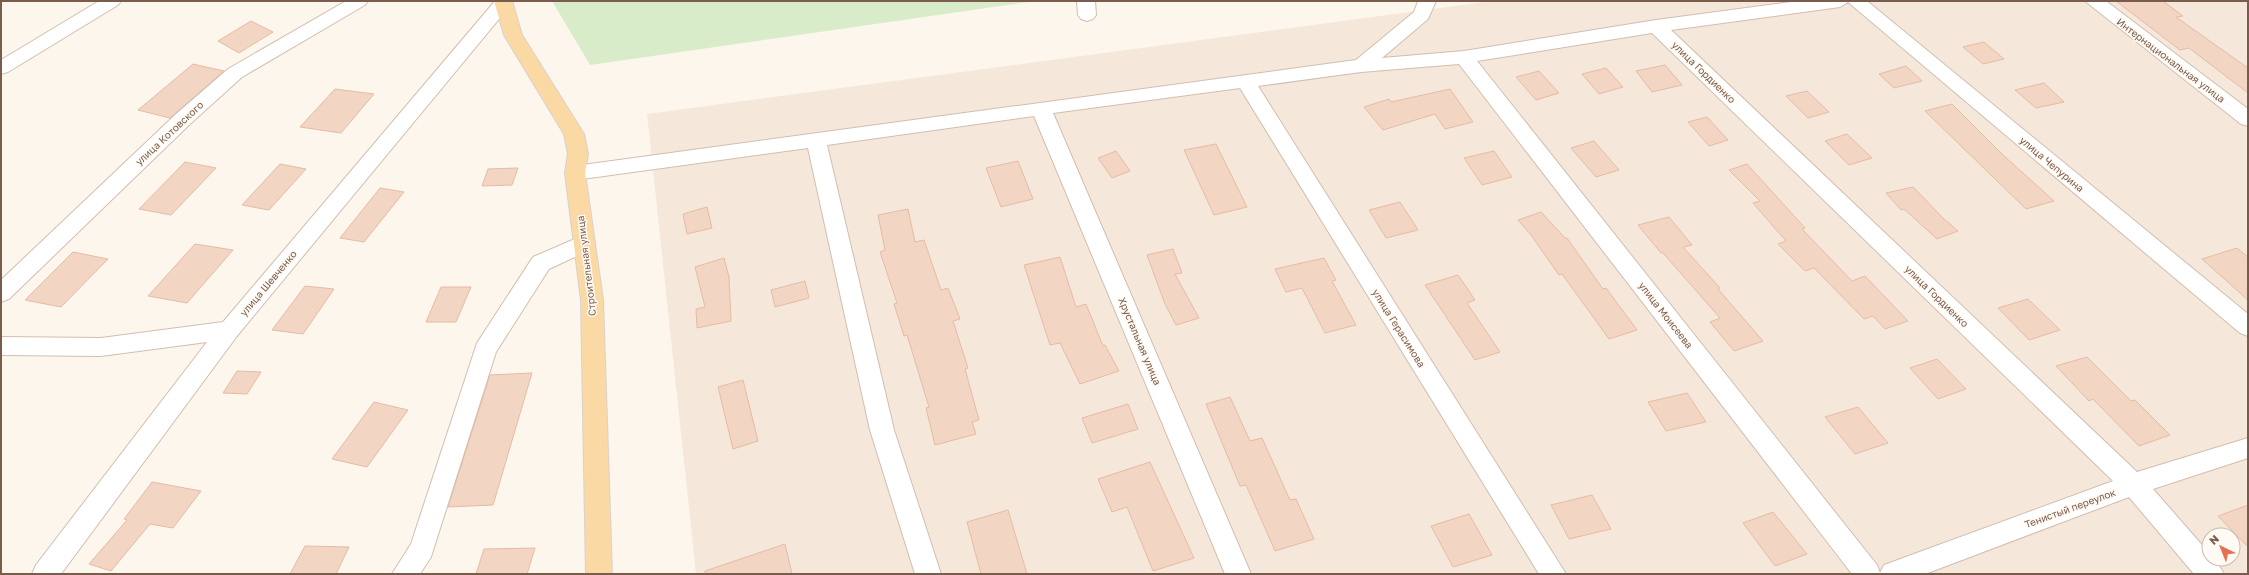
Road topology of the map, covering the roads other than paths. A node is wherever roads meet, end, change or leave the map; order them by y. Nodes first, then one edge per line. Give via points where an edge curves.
1 (112, 1) edge
2 (359, 1) edge
3 (1427, 1) edge
4 (1840, 1) edge
5 (1856, 1) edge
6 (2094, 1) edge
7 (503, 2) edge
8 (1656, 26) junction
9 (1464, 56) junction
10 (1361, 66) junction
11 (1, 68) edge
12 (1246, 82) junction
13 (1041, 108) junction
14 (2248, 119) edge
15 (816, 140) junction
16 (575, 173) junction
17 (584, 243) junction
18 (1, 293) edge
19 (2248, 327) edge
20 (229, 330) junction
21 (1, 346) edge
22 (2248, 448) edge
23 (2133, 484) junction
24 (45, 574) edge
25 (405, 574) edge
26 (599, 574) edge
27 (928, 574) edge
28 (1238, 574) edge
29 (1553, 574) edge
30 (1868, 574) edge
31 (1893, 574) edge
32 (2211, 574) edge

1 - 11 street
2 - 18 street, улица Котовского via 235,73 182,120
3 - 10 street via 1422,15
4 - 8 street
5 - 19 street, улица Чепурина
6 - 14 street, Интернациональная улица
7 - 16 main road, Строительная улица via 513,35 574,134 578,154
7 - 20 street, улица Шевченко
8 - 9 street
8 - 23 street, улица Гордиенко
9 - 10 street
9 - 30 street, улица Моисеева
10 - 12 street
12 - 13 street
12 - 29 street, улица Герасимова
13 - 15 street
13 - 28 street, Хрустальная улица
15 - 16 street
15 - 27 street via 882,430
16 - 17 main road, Строительная улица
17 - 25 street via 541,263 485,350 422,549
17 - 26 main road, Строительная улица via 592,300
20 - 21 street via 101,347
20 - 24 street, улица Шевченко
22 - 23 street, Тенистый переулок
23 - 31 street, Тенистый переулок
23 - 32 street, улица Гордиенко

